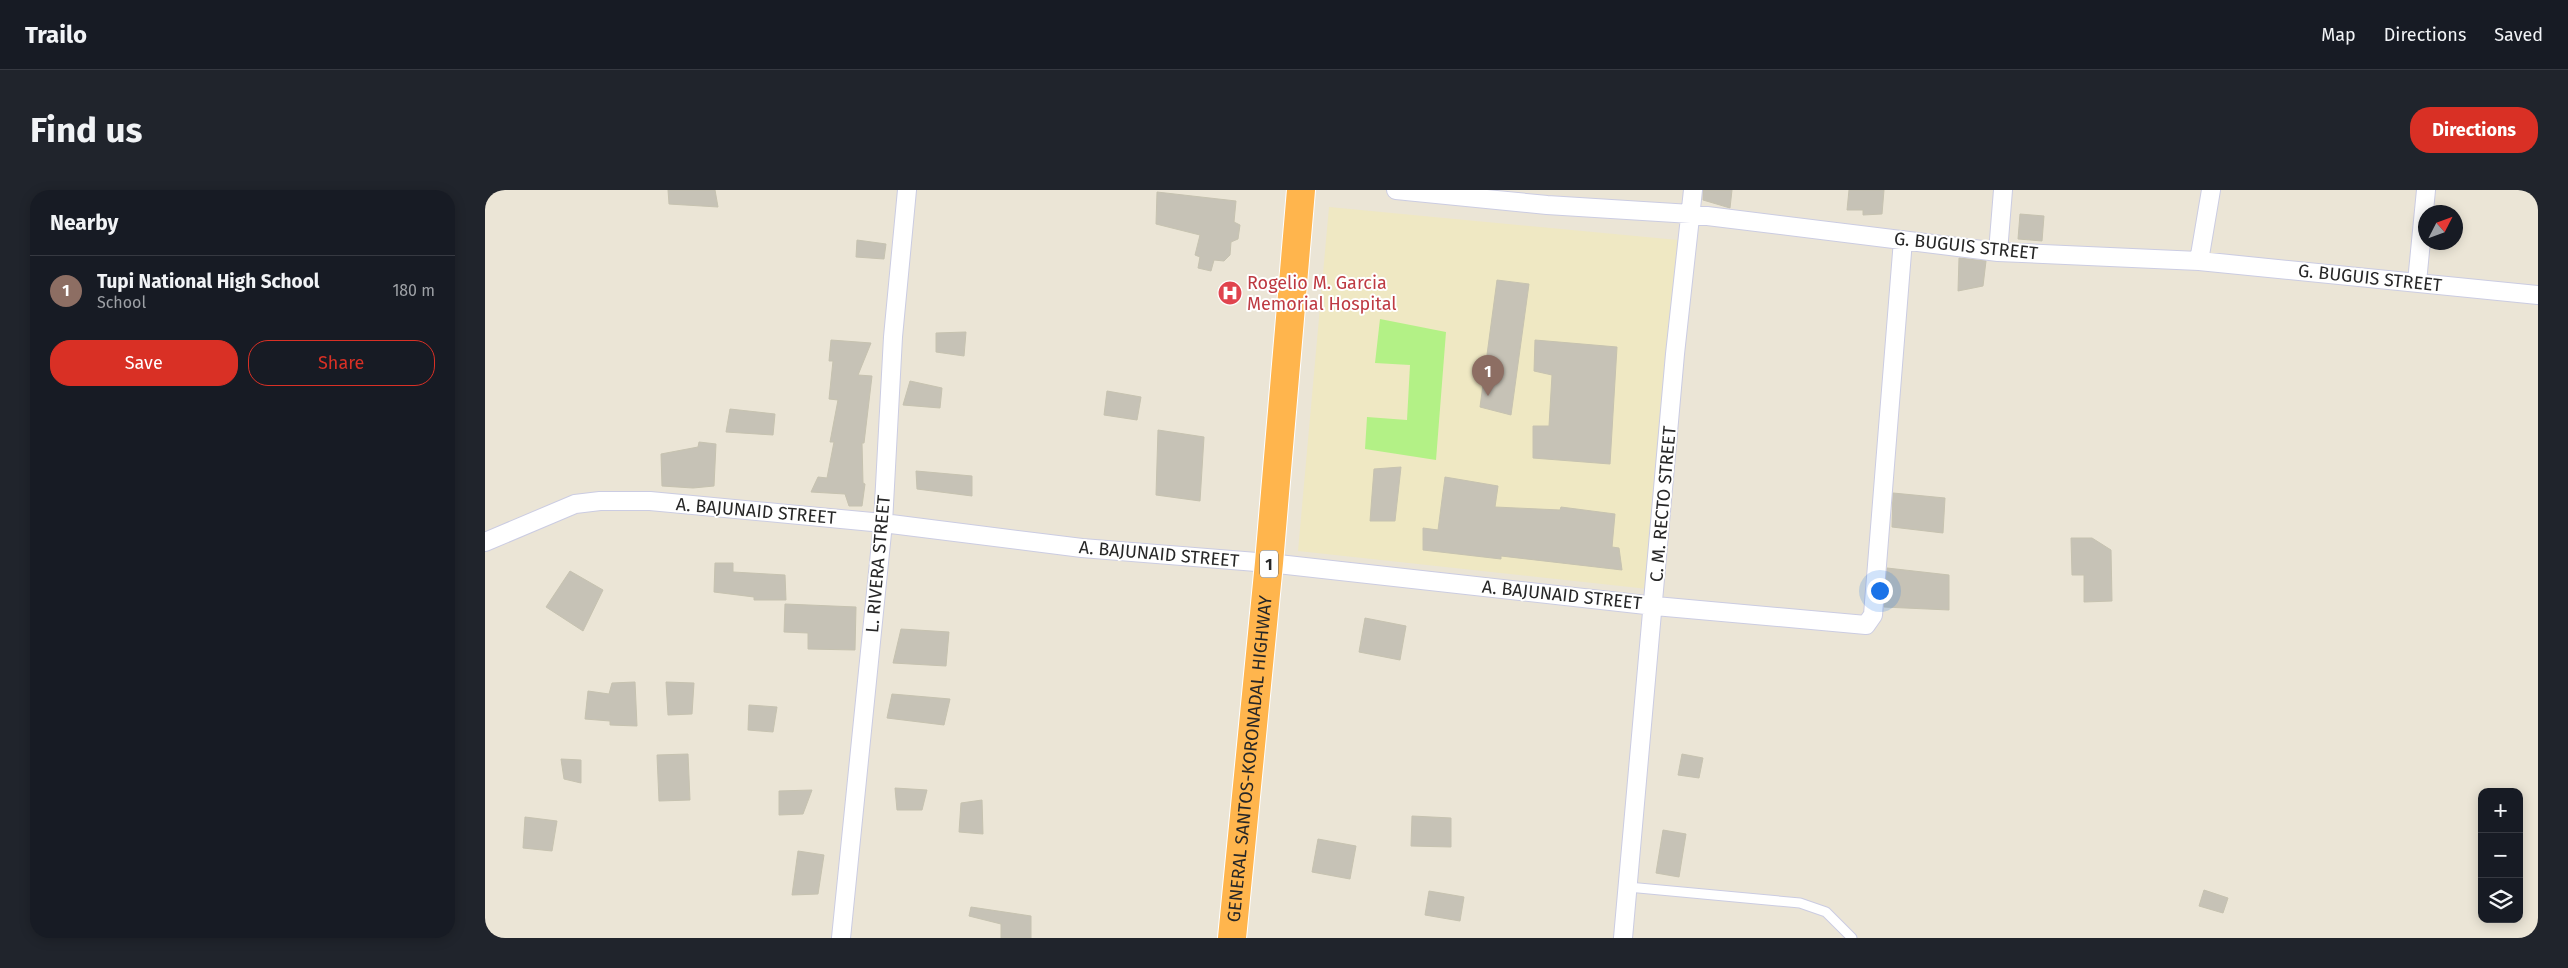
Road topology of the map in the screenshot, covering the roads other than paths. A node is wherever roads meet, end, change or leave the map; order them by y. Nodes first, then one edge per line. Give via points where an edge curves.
1 (907, 190) edge
2 (1301, 190) edge
3 (1395, 190) edge
4 (1693, 190) edge
5 (2003, 190) edge
6 (2211, 190) edge
7 (2425, 190) edge
8 (1691, 214) junction
9 (1903, 240) junction
10 (1998, 252) junction
11 (2199, 262) junction
12 (2417, 282) junction
13 (2538, 295) edge
14 (883, 523) junction
15 (485, 542) edge
16 (1269, 563) junction
17 (1655, 606) junction
18 (1628, 887) junction
19 (841, 938) edge
20 (1232, 938) edge
21 (1623, 938) edge
22 (1852, 938) edge

1 - 14 street, L. RIVERA STREET via 893,337
2 - 16 highway, GENERAL SANTOS-KORONADAL HIGHWAY / 1
3 - 8 street, G. BUGUIS STREET via 1547,206
4 - 8 street, C. M. RECTO STREET
5 - 10 street
6 - 11 street
7 - 12 street
8 - 9 street, G. BUGUIS STREET
8 - 17 street, C. M. RECTO STREET via 1675,354
9 - 10 street, G. BUGUIS STREET
9 - 17 street, A. BAJUNAID STREET via 1873,616 1869,623 1863,626
10 - 11 street, G. BUGUIS STREET
11 - 12 street, G. BUGUIS STREET
12 - 13 street, G. BUGUIS STREET
14 - 15 street, A. BAJUNAID STREET via 689,504 599,501 575,504
14 - 16 street, A. BAJUNAID STREET via 1081,548
14 - 19 street, L. RIVERA STREET
16 - 17 street, A. BAJUNAID STREET
16 - 20 highway, GENERAL SANTOS-KORONADAL HIGHWAY / 1
17 - 18 street, C. M. RECTO STREET
18 - 21 street, C. M. RECTO STREET
18 - 22 lane via 1801,903 1827,912

